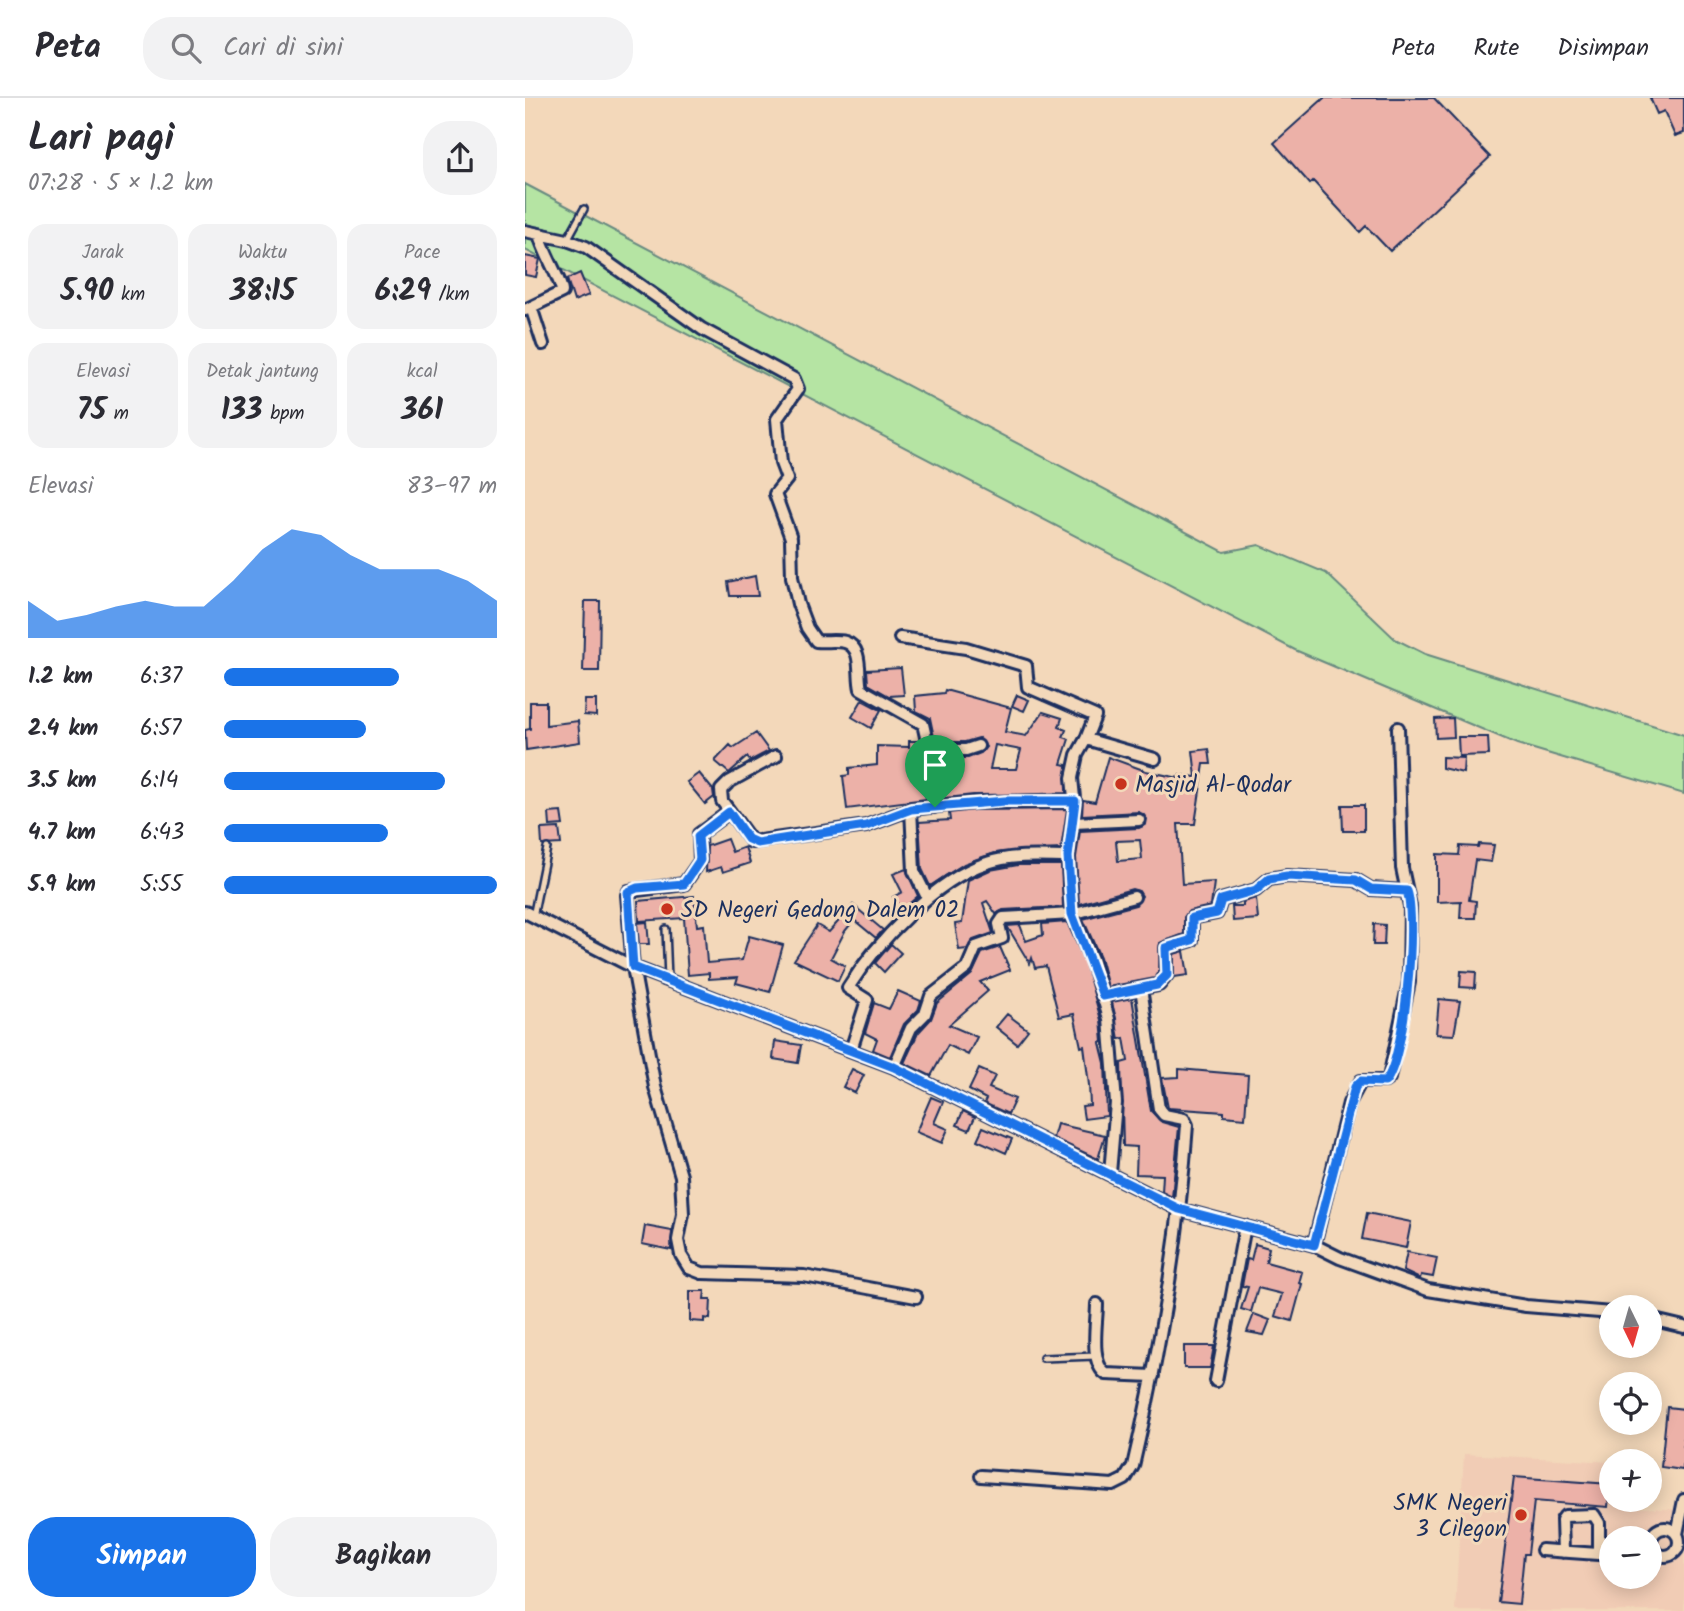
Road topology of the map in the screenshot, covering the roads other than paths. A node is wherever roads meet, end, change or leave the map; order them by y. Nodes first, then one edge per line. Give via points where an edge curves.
1 (584, 209) dead end
2 (525, 231) edge
3 (539, 234) junction
4 (567, 240) junction
5 (528, 309) edge
6 (543, 344) dead end
7 (900, 638) dead end
8 (1398, 728) dead end
9 (1086, 739) junction
10 (978, 746) dead end
11 (929, 750) junction
12 (776, 756) dead end
13 (1155, 759) dead end
14 (1075, 801) junction
15 (935, 807) junction
16 (911, 809) junction
17 (729, 812) junction
18 (1139, 820) dead end
19 (1074, 823) junction
20 (547, 848) dead end
21 (1068, 857) junction
22 (1407, 891) junction
23 (927, 897) junction
24 (1134, 897) dead end
25 (529, 914) edge
26 (1072, 914) junction
27 (666, 929) dead end
28 (633, 967) junction
29 (668, 979) junction
30 (1141, 988) junction
31 (1103, 996) junction
32 (851, 1049) junction
33 (894, 1067) junction
34 (1110, 1173) junction
35 (1179, 1209) junction
36 (1245, 1226) junction
37 (1314, 1245) junction
38 (916, 1297) dead end
39 (1097, 1304) dead end
40 (1599, 1312) edge
41 (1663, 1322) edge
42 (1684, 1327) edge
43 (1096, 1356) junction
44 (1043, 1358) dead end
45 (1153, 1376) junction
46 (1216, 1381) dead end
47 (981, 1476) dead end
48 (1684, 1500) edge
49 (1599, 1526) edge
50 (1677, 1534) junction
51 (1542, 1550) dead end
52 (1563, 1552) junction
53 (1599, 1554) edge
54 (1663, 1556) joint

1 - 4 lane
2 - 3 street
3 - 4 street
3 - 5 street via 562,289
4 - 11 street via 598,254 702,329 797,382 798,389 777,419 787,479 775,494 790,533 792,577 801,614 816,640 851,646 858,656 861,689 923,724
5 - 6 street
7 - 9 street via 966,648 1027,666 1028,687 1095,716
8 - 22 street via 1402,868
9 - 13 street
9 - 14 street via 1072,778
10 - 11 street
11 - 15 street
12 - 17 street via 721,790
14 - 15 street
14 - 19 street
15 - 16 street
16 - 17 street via 866,826 757,843 748,839
16 - 23 street via 914,871
17 - 28 street via 698,836 700,860 684,884 628,892
18 - 19 street
19 - 21 street
20 - 25 lane
21 - 23 street via 991,862
21 - 26 street
22 - 30 street via 1371,889 1345,879 1269,879 1256,890 1221,900 1217,913 1192,918 1192,940 1166,948 1165,979 1159,985
22 - 37 street via 1409,982 1395,1057 1385,1082 1361,1081 1355,1087
23 - 32 street via 872,952 848,988 867,1000
24 - 26 street
25 - 28 street
26 - 31 street
26 - 33 street via 1003,918 999,924 1002,938 977,947 967,968 931,996
27 - 29 lane
28 - 29 street
28 - 38 street via 655,1087 678,1157 683,1214 678,1240 689,1268 702,1273 804,1276
29 - 32 street
30 - 31 street
30 - 35 street via 1160,1111 1186,1123
31 - 34 street via 1115,1080
32 - 33 street
33 - 34 street
34 - 35 street
35 - 36 street
35 - 45 street
36 - 37 street
36 - 46 street
37 - 40 street via 1428,1290
39 - 43 street
41 - 42 street
43 - 44 lane
43 - 45 street via 1106,1374
45 - 47 street via 1133,1466 1119,1483 1098,1486
48 - 50 street
49 - 52 street via 1594,1516 1565,1516
50 - 54 street via 1678,1548
50 - 54 street via 1662,1528 1653,1535 1651,1545
51 - 52 street
52 - 53 street

